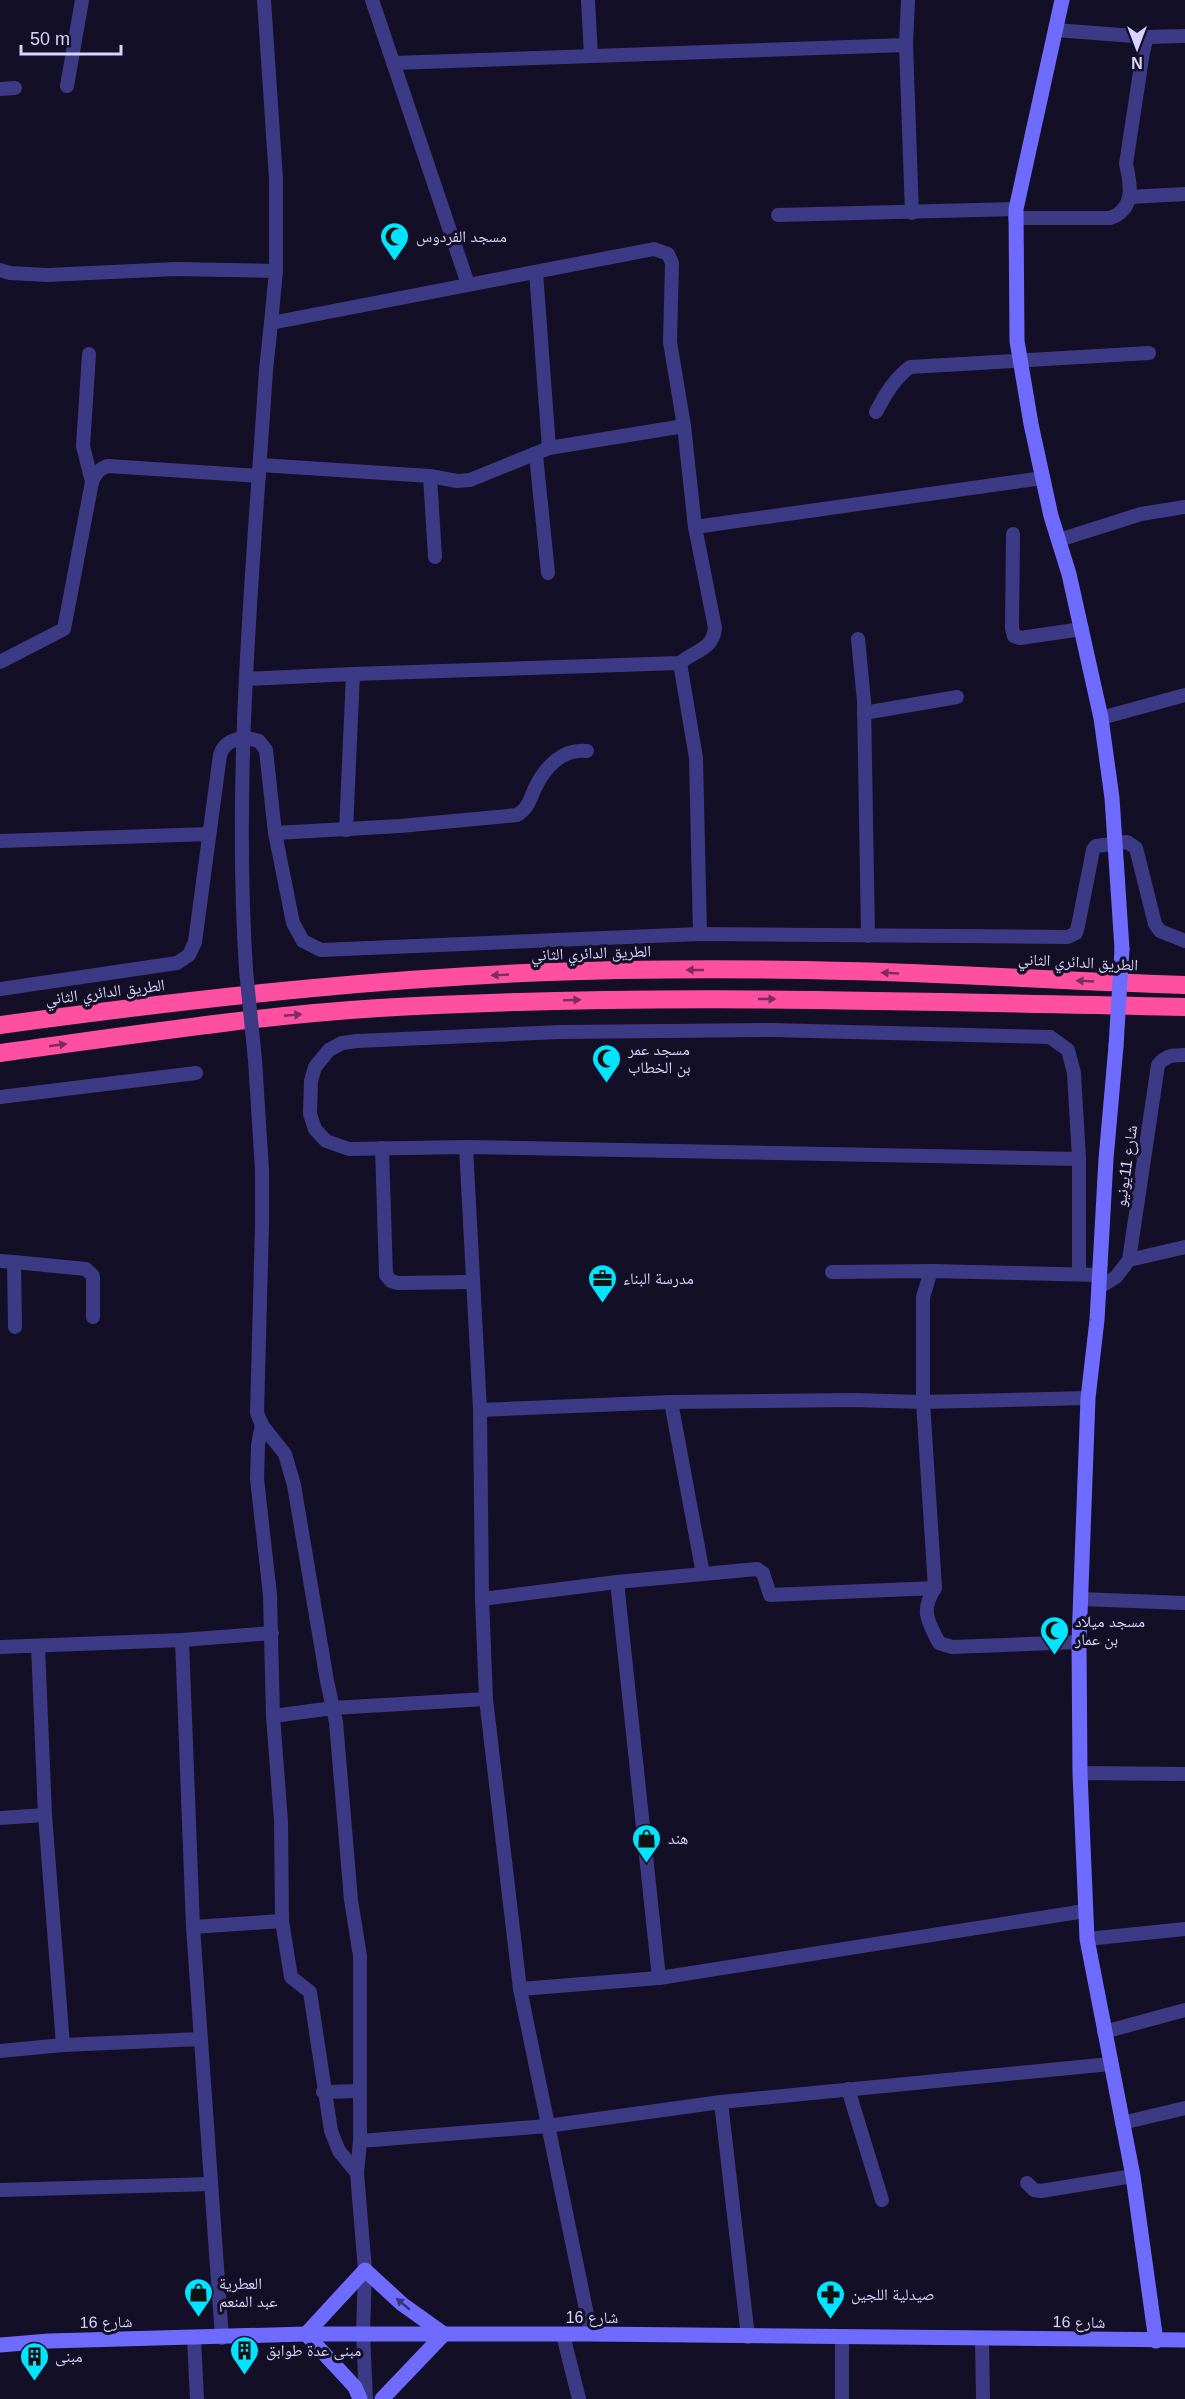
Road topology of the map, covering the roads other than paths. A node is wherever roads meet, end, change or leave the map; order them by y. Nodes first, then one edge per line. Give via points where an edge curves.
1 (81, 0) edge
2 (264, 0) edge
3 (372, 0) edge
4 (588, 0) edge
5 (908, 0) edge
6 (1062, 0) edge
7 (1055, 30) junction
8 (1185, 36) edge
9 (1147, 37) junction
10 (906, 45) junction
11 (591, 56) junction
12 (393, 63) junction
13 (67, 86) dead end
14 (15, 88) dead end
15 (0, 89) edge
16 (1185, 194) edge
17 (1129, 197) junction
18 (912, 213) junction
19 (1016, 213) junction
20 (778, 215) dead end
21 (0, 270) edge
22 (276, 271) junction
23 (536, 272) junction
24 (468, 284) junction
25 (271, 323) junction
26 (1149, 353) dead end
27 (89, 354) dead end
28 (1020, 362) junction
29 (876, 412) dead end
30 (684, 426) junction
31 (549, 448) junction
32 (536, 455) junction
33 (259, 471) junction
34 (430, 476) junction
35 (1043, 478) junction
36 (92, 482) junction
37 (1185, 507) edge
38 (695, 527) junction
39 (1013, 534) dead end
40 (1059, 540) junction
41 (435, 557) dead end
42 (548, 573) dead end
43 (1082, 629) junction
44 (858, 639) dead end
45 (0, 662) edge
46 (680, 663) junction
47 (353, 674) junction
48 (246, 680) junction
49 (1185, 695) edge
50 (957, 698) dead end
51 (864, 713) junction
52 (1101, 718) junction
53 (242, 739) junction
54 (587, 751) dead end
55 (346, 830) junction
56 (275, 833) junction
57 (209, 834) junction
58 (0, 842) edge
59 (1113, 843) junction
60 (700, 934) junction
61 (868, 936) junction
62 (1185, 941) edge
63 (1185, 984) edge
64 (0, 989) edge
65 (1185, 1007) edge
66 (0, 1025) edge
67 (0, 1053) edge
68 (1185, 1055) edge
69 (195, 1073) dead end
70 (0, 1097) edge
71 (382, 1148) junction
72 (466, 1148) junction
73 (1079, 1159) junction
74 (1185, 1247) edge
75 (1129, 1260) junction
76 (7, 1261) edge
77 (931, 1270) junction
78 (832, 1272) dead end
79 (1079, 1273) junction
80 (1099, 1281) junction
81 (472, 1282) junction
82 (93, 1317) dead end
83 (15, 1327) dead end
84 (1088, 1398) junction
85 (671, 1402) junction
86 (923, 1402) junction
87 (480, 1410) junction
88 (262, 1425) junction
89 (703, 1574) junction
90 (617, 1582) junction
91 (935, 1588) junction
92 (482, 1599) junction
93 (1080, 1599) junction
94 (1185, 1603) edge
95 (272, 1633) junction
96 (182, 1640) junction
97 (1079, 1642) junction
98 (38, 1646) junction
99 (0, 1647) edge
100 (486, 1699) junction
101 (333, 1708) junction
102 (273, 1716) junction
103 (1080, 1773) junction
104 (1185, 1774) edge
105 (45, 1815) junction
106 (0, 1818) edge
107 (1085, 1911) junction
108 (282, 1921) junction
109 (193, 1927) junction
110 (1185, 1929) edge
111 (1087, 1939) junction
112 (658, 1978) junction
113 (520, 1989) junction
114 (1185, 2010) edge
115 (1104, 2032) junction
116 (201, 2039) junction
117 (63, 2045) junction
118 (0, 2051) edge
119 (1110, 2064) junction
120 (848, 2089) junction
121 (359, 2091) junction
122 (323, 2092) junction
123 (721, 2102) junction
124 (1185, 2108) edge
125 (1122, 2123) junction
126 (547, 2126) junction
127 (360, 2141) junction
128 (357, 2174) junction
129 (1133, 2176) junction
130 (1027, 2182) dead end
131 (211, 2184) junction
132 (0, 2190) edge
133 (882, 2200) dead end
134 (365, 2270) junction
135 (363, 2333) junction
136 (306, 2334) junction
137 (444, 2334) junction
138 (591, 2334) junction
139 (563, 2335) junction
140 (748, 2337) junction
141 (842, 2337) junction
142 (194, 2338) junction
143 (222, 2338) junction
144 (982, 2338) junction
145 (1156, 2340) junction
146 (1185, 2340) edge
147 (0, 2345) edge
148 (197, 2399) edge
149 (360, 2399) edge
150 (366, 2399) edge
151 (382, 2399) edge
152 (579, 2399) edge
153 (842, 2399) edge
154 (983, 2399) edge

1 - 13 street
2 - 22 street via 276,179
3 - 12 street
4 - 11 street
5 - 10 street
6 - 7 street
7 - 9 street
7 - 19 street
8 - 9 street
9 - 17 street via 1126,164
10 - 11 street
10 - 18 street
11 - 12 street
12 - 24 street
14 - 15 street
16 - 17 street
17 - 19 street via 1126,208 1110,218
18 - 19 street
18 - 20 street
19 - 28 street
21 - 22 street via 47,275 176,269
22 - 25 street
23 - 24 street
23 - 30 street via 654,249 668,254 672,263 670,342
23 - 31 street
24 - 25 street
25 - 33 street
26 - 28 street
27 - 36 street via 83,446
28 - 29 street via 910,367 889,388
28 - 35 street
30 - 31 street
30 - 38 street
31 - 32 street
32 - 34 street via 470,480
32 - 42 street
33 - 34 street
33 - 36 street via 108,466 95,474
33 - 48 street
34 - 41 street
35 - 38 street
35 - 40 street
36 - 45 street via 64,629
37 - 40 street via 1141,514
38 - 46 street via 714,638
39 - 43 street via 1014,636
40 - 43 street
43 - 52 street
44 - 51 street
46 - 47 street
46 - 60 street via 696,758
47 - 48 street
47 - 55 street
48 - 53 street
49 - 52 street
50 - 51 street
51 - 61 street
52 - 59 street via 1112,798
53 - 56 street via 259,741 266,750
53 - 57 street via 228,742 221,750
53 - 88 street, bridge via 240,857 262,1170 257,1407
54 - 55 street via 567,753 556,760 536,785 525,809 517,815
55 - 56 street
56 - 60 street via 295,930 309,945 321,950
57 - 58 street
57 - 64 street via 195,942 186,959
59 - 61 street via 1093,850 1076,933 1068,937
59 - 62 street via 1136,848 1155,924 1160,931
59 - 80 street, bridge via 1122,949
60 - 61 street
63 -> 66 highway, الطريق الدائري الثاني via 845,971 606,971 301,989
67 -> 65 highway via 287,1016 508,1002 811,999
68 - 75 street, شارع 11يونيو via 1172,1055 1158,1065
69 - 70 street
71 - 72 street
71 - 73 street via 341,1147 326,1141 315,1129 310,1114 312,1074 323,1054 335,1046 357,1041 561,1032 783,1030 1050,1037 1063,1044 1071,1057
71 - 81 street via 386,1275 398,1282
72 - 73 street
72 - 81 street
73 - 79 street
74 - 75 street
75 - 80 street via 1116,1277
76 - 82 street via 91,1272
76 - 83 street
77 - 78 street
77 - 79 street
77 - 86 street via 923,1296
79 - 80 street
80 - 84 street
81 - 87 street
84 - 86 street
84 - 93 street
85 - 86 street
85 - 87 street
85 - 89 street
86 - 91 street
87 - 92 street
88 - 95 street via 257,1479
88 - 101 street via 291,1469
89 - 90 street
89 - 91 street via 757,1569 763,1573 770,1595
90 - 92 street
90 - 112 street
91 - 97 street via 927,1600 926,1617 939,1643 958,1647
92 - 100 street
93 - 94 street
93 - 97 street
95 - 96 street
95 - 102 street
96 - 98 street
96 - 109 street
97 - 103 street
98 - 99 street
98 - 105 street
100 - 101 street
100 - 113 street
101 - 102 street
101 - 121 street via 360,1956
102 - 108 street via 281,1821
103 - 104 street
103 - 107 street
105 - 106 street
105 - 117 street
107 - 111 street
107 - 112 street
108 - 109 street
108 - 122 street via 291,1977 310,1992
109 - 116 street
110 - 111 street
111 - 115 street
112 - 113 street
113 - 126 street
114 - 115 street
115 - 119 street
116 - 117 street
116 - 131 street
117 - 118 street
119 - 120 street
119 - 125 street
120 - 123 street
120 - 133 street
121 - 122 street
121 - 127 street
122 - 128 street via 339,2151
123 - 126 street
123 - 140 street
124 - 125 street
125 - 129 street
126 - 127 street
126 - 138 street
127 - 128 street
128 - 134 street
129 - 130 street via 1041,2191
129 - 145 street
131 - 132 street
131 - 143 street
134 - 135 street
134 - 136 street
137 -> 134 street via 402,2304
135 - 136 street, شارع 16
135 - 137 street, شارع 16
135 - 150 street
136 - 143 street, شارع 16
136 - 149 street via 355,2387
137 - 139 street, شارع 16
137 - 151 street
138 - 139 street, شارع 16
138 - 140 street, شارع 16
139 - 152 street
140 - 141 street, شارع 16
141 - 144 street, شارع 16
141 - 153 street
142 - 143 street, شارع 16
142 - 147 street, شارع 16
142 - 148 street
144 - 145 street, شارع 16
144 - 154 street
145 - 146 street, شارع 16

